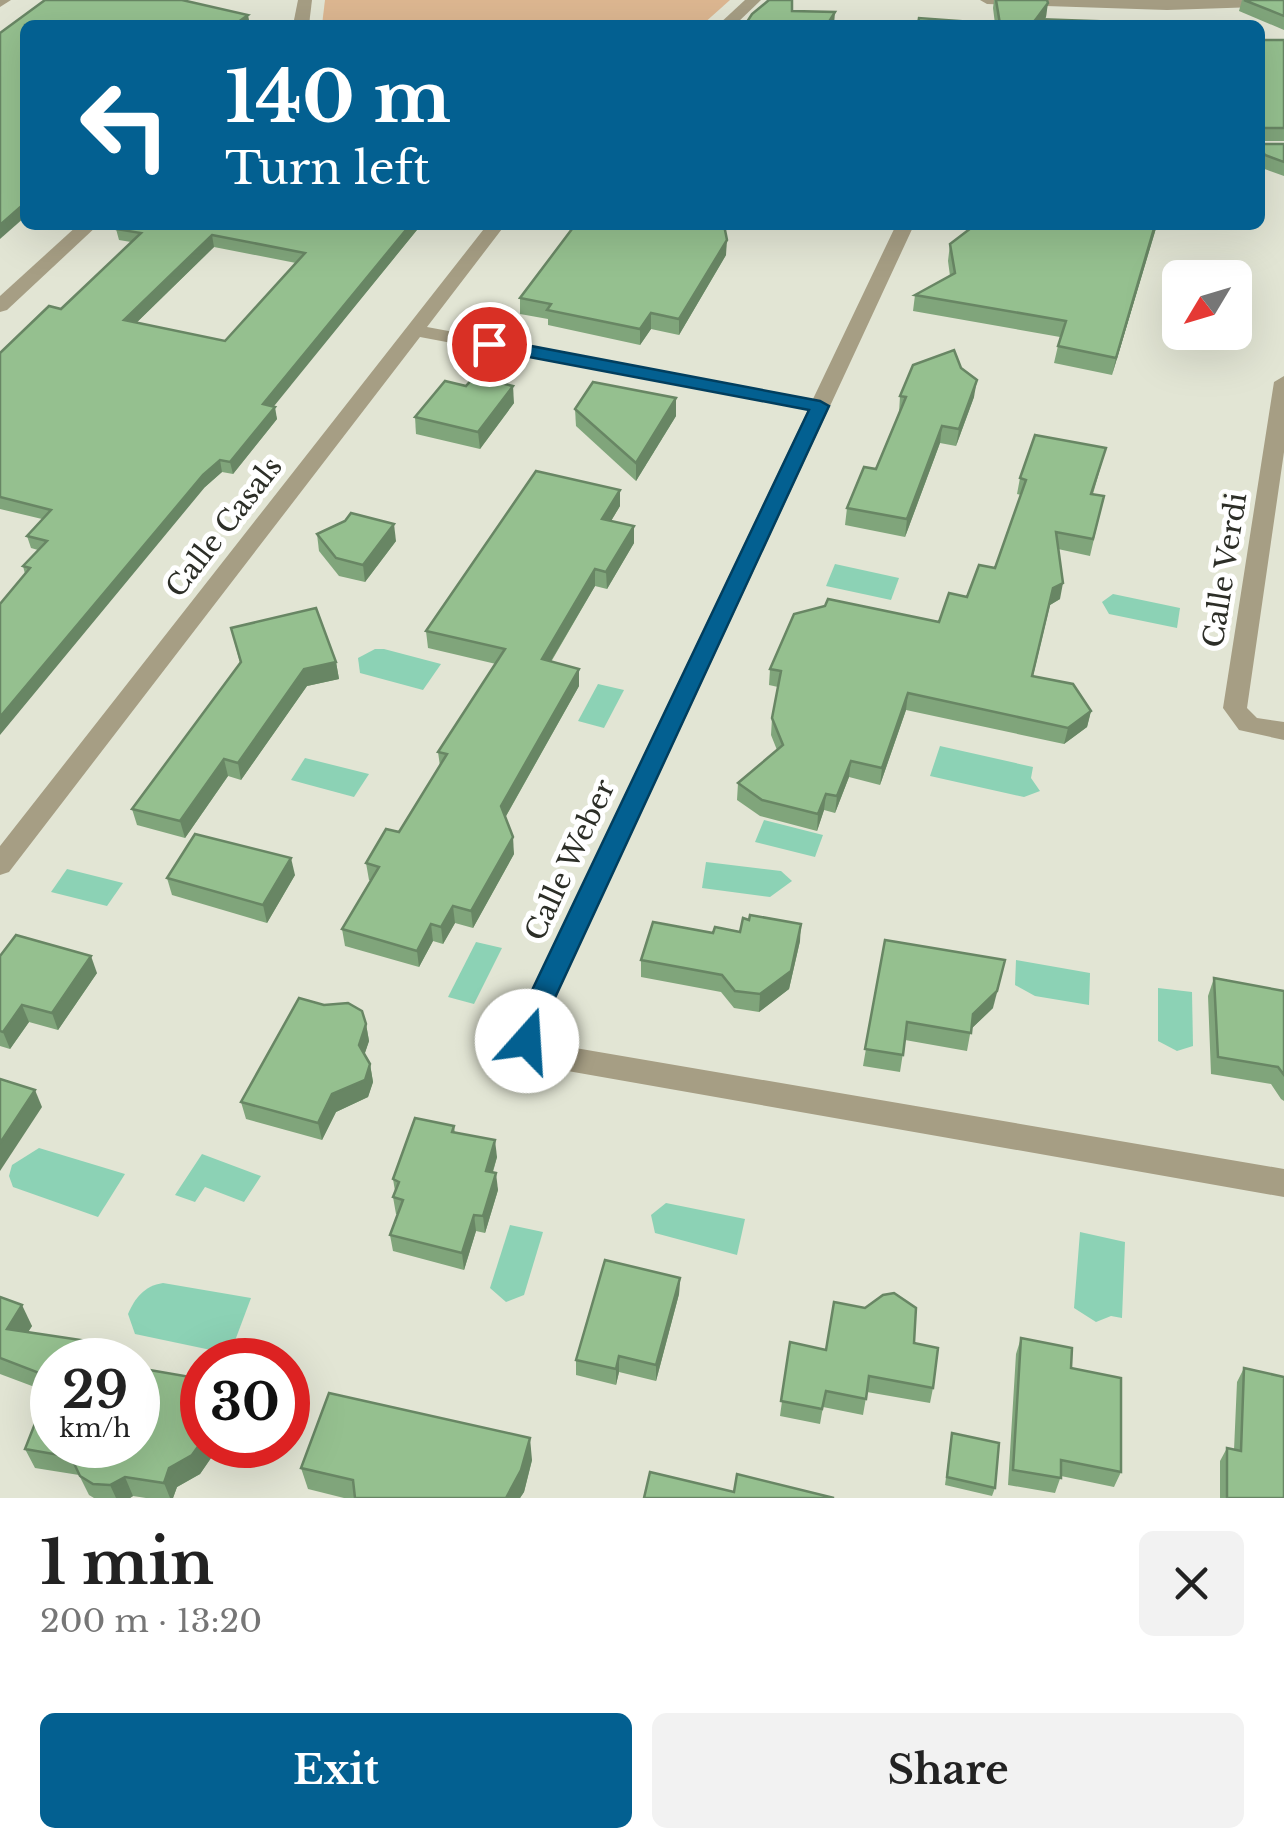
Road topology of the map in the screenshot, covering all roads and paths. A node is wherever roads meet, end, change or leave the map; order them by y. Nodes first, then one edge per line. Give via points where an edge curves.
1 (754, 0) edge
2 (987, 0) edge
3 (1284, 2) edge
4 (732, 20) edge
5 (84, 230) edge
6 (492, 230) edge
7 (903, 230) edge
8 (0, 306) edge
9 (415, 330) junction
10 (1284, 382) edge
11 (820, 406) junction
12 (1284, 731) edge
13 (0, 865) edge
14 (1284, 1183) edge

1 - 4 street
2 - 3 street
5 - 8 street
6 - 9 street, Calle Casals
7 - 11 street, Calle Weber
9 - 11 street
9 - 13 street, Calle Casals
10 - 12 street, Calle Verdi via 1235,708 1250,726
11 - 14 street, Calle Weber via 527,1041 545,1055

